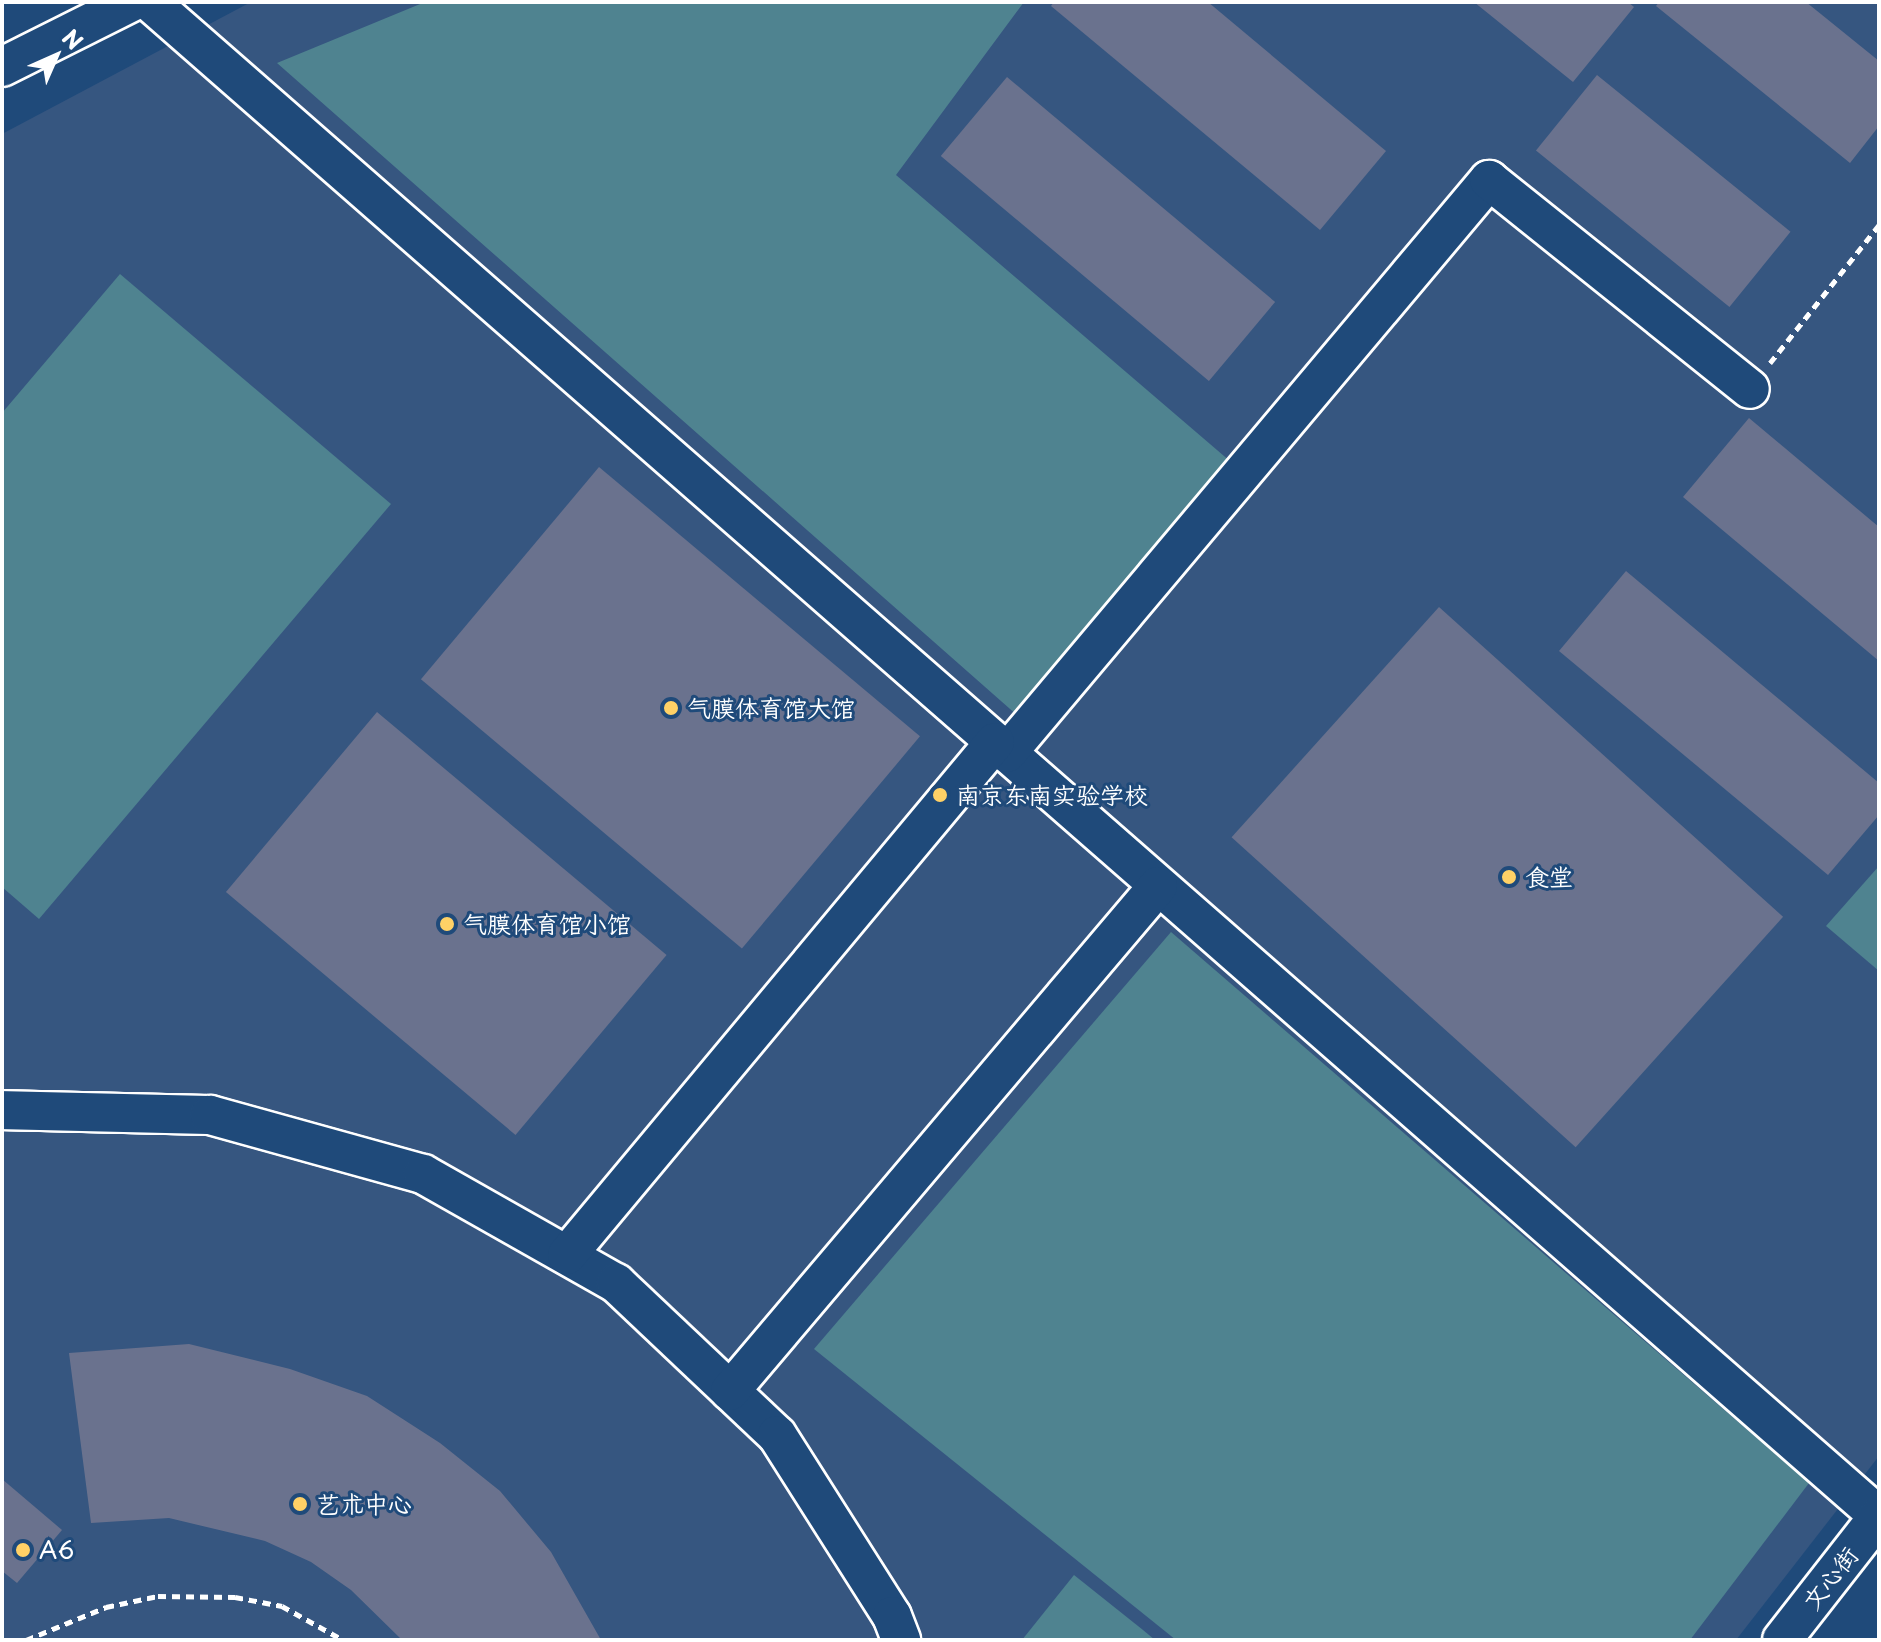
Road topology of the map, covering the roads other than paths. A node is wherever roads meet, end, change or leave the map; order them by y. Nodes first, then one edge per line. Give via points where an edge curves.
1 (132, 2) edge
2 (150, 2) edge
3 (2, 67) edge
4 (1750, 389) road end
5 (1001, 748) junction
6 (1158, 886) junction
7 (2, 1110) edge
8 (567, 1255) junction
9 (730, 1391) junction
10 (1879, 1516) edge
11 (901, 1640) edge
12 (1782, 1640) edge

1 - 3 street
2 - 5 street
4 - 5 street via 1489,180
5 - 6 street
5 - 8 street
6 - 9 street
6 - 10 street
7 - 8 street via 210,1115 423,1174
8 - 9 street via 616,1283
9 - 11 street via 777,1435 892,1616
10 - 12 street, 文心街

